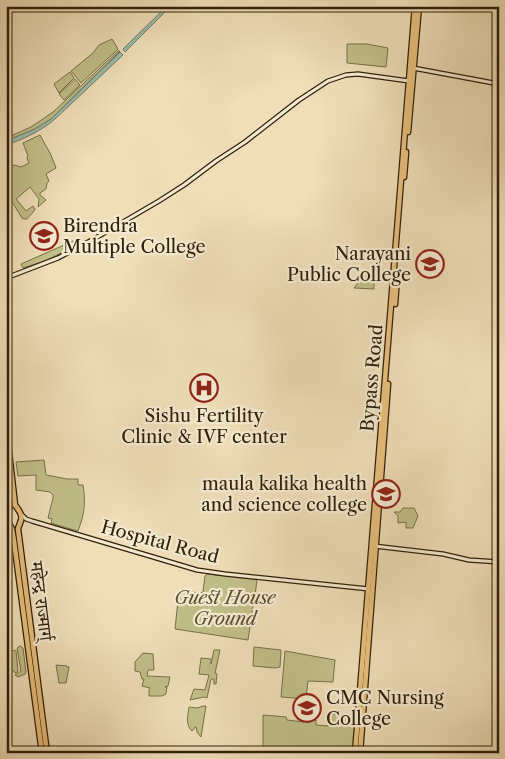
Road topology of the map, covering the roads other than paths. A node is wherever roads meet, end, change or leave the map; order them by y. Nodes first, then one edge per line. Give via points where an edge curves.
1 (417, 6) edge
2 (412, 68) junction
3 (410, 81) junction
4 (499, 84) edge
5 (6, 278) edge
6 (6, 426) edge
7 (6, 470) edge
8 (8, 512) edge
9 (20, 512) junction
10 (7, 521) edge
11 (32, 521) junction
12 (20, 522) junction
13 (373, 546) junction
14 (499, 562) edge
15 (370, 589) junction
16 (42, 753) edge
17 (47, 753) edge
18 (355, 753) edge
19 (360, 753) edge

1 - 2 highway, Bypass Road
2 - 3 highway, Bypass Road
2 - 4 street
3 - 5 street via 358,74 328,81 159,201 65,254
3 - 13 highway, Bypass Road
6 - 9 highway, महेन्द्र राज्मार्ग् via 15,505
7 - 8 highway, महेन्द्र राज्मार्ग्
8 - 9 highway via 15,509
8 - 10 highway, महेन्द्र राज्मार्ग्
9 - 11 street, Hospital Road
9 - 12 highway, महेन्द्र राज्मार्ग्
10 - 12 highway via 12,524
10 - 16 highway, महेन्द्र राज्मार्ग् via 14,541
11 - 12 street, Hospital Road
11 - 15 street, Hospital Road via 197,570
12 - 17 highway, महेन्द्र राज्मार्ग् via 18,529
13 - 14 street
13 - 15 highway, Bypass Road
15 - 18 highway, Bypass Road
15 - 19 highway, Bypass Road

